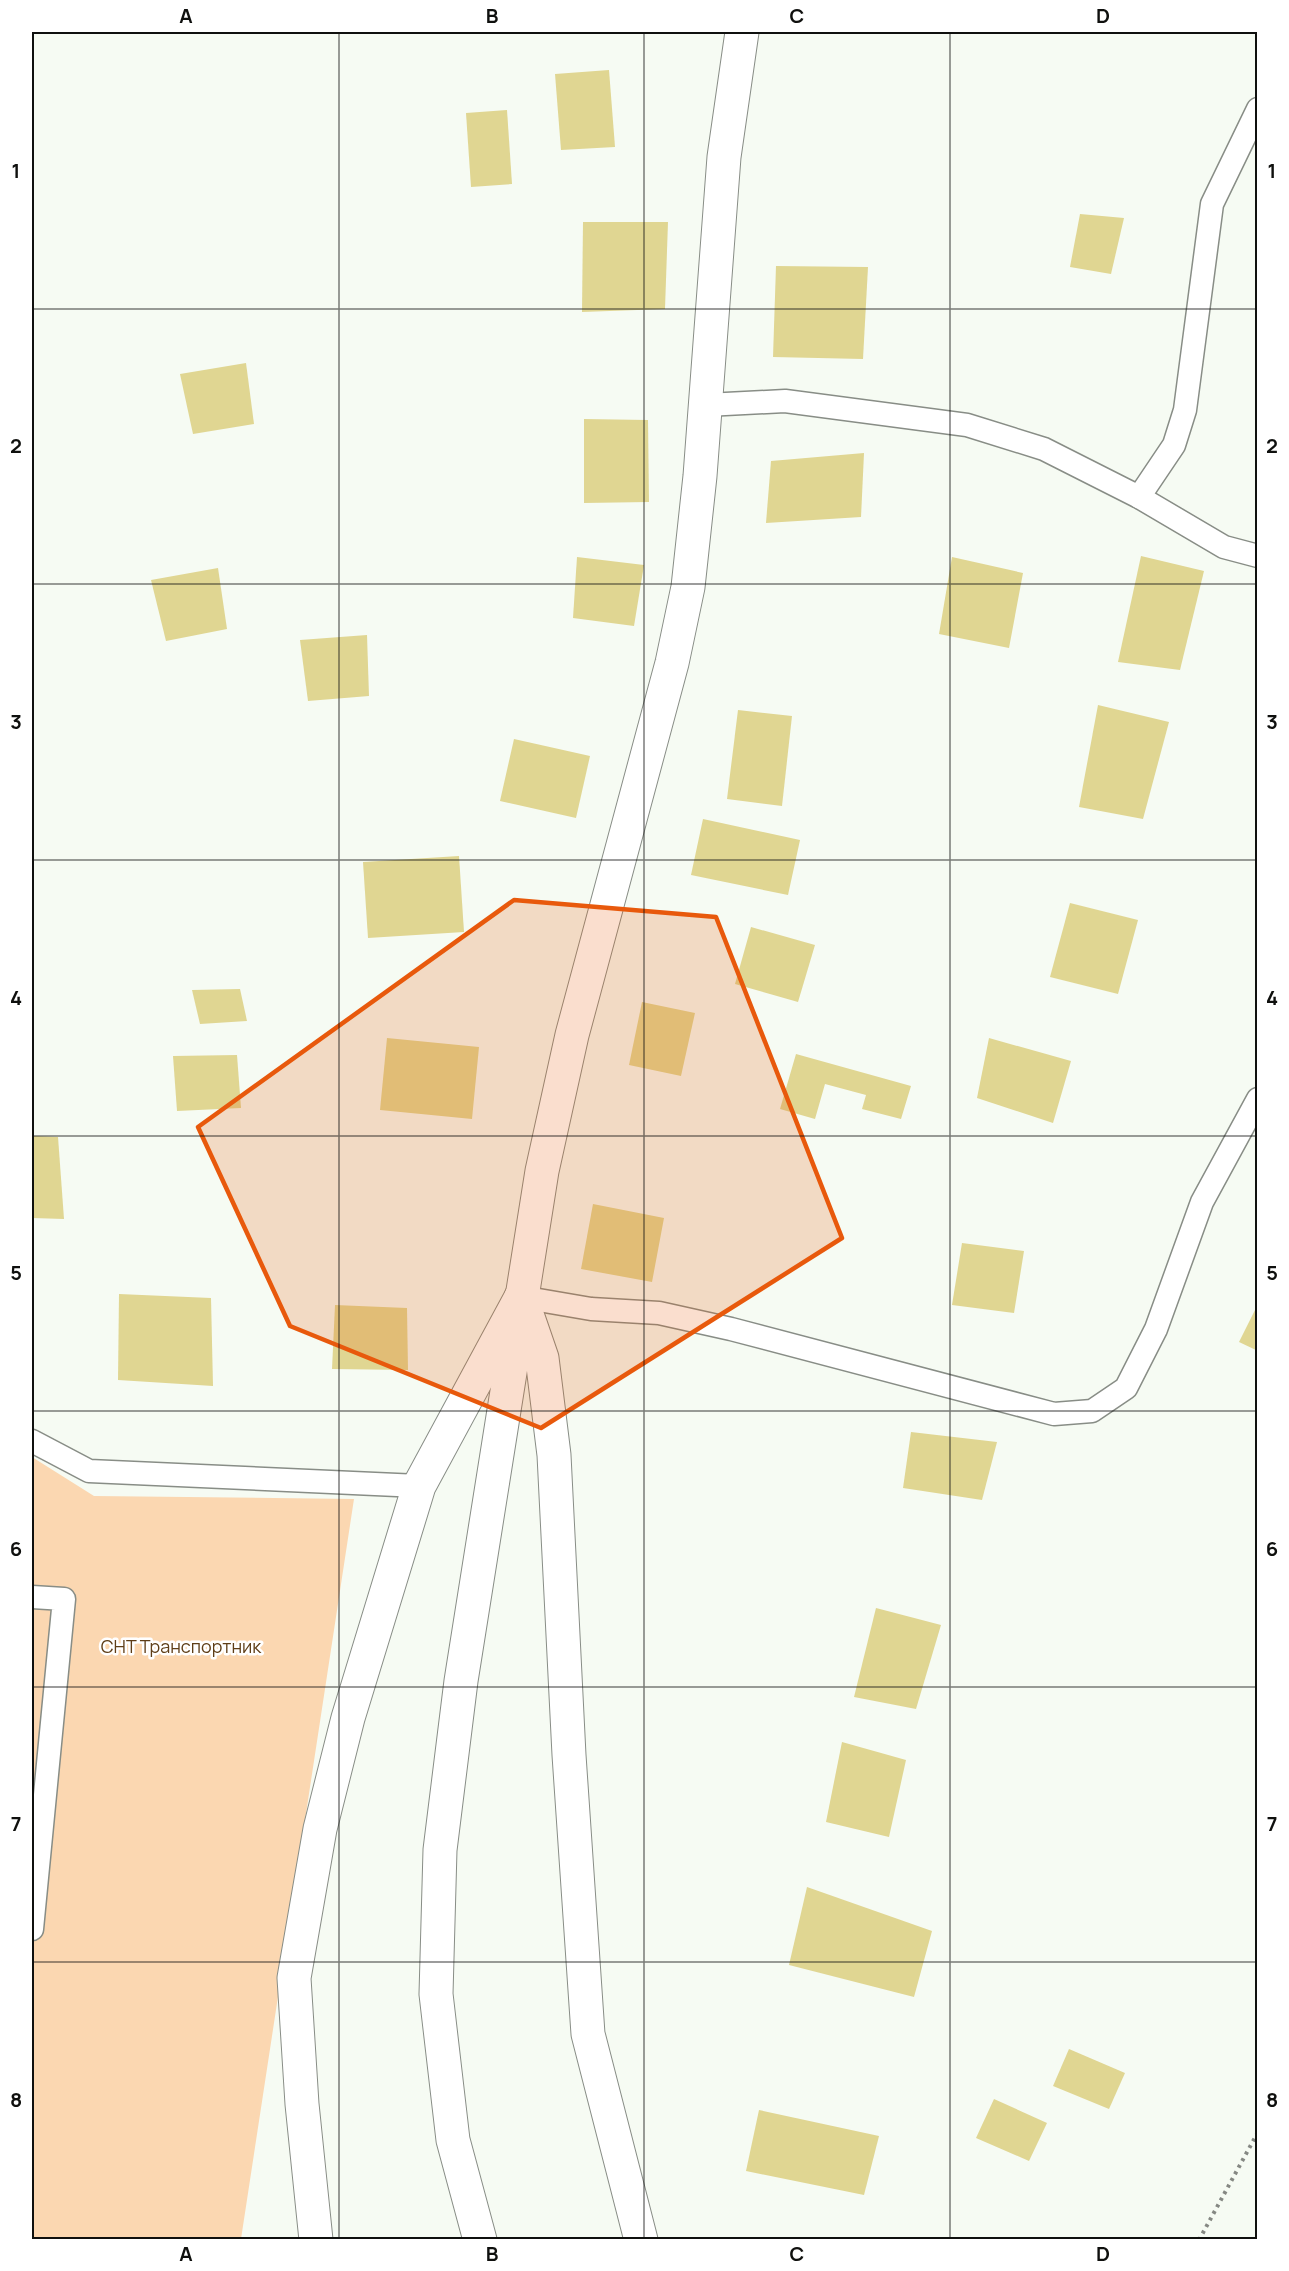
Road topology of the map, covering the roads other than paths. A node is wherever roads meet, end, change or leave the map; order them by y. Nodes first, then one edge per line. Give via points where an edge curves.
1 (742, 32) edge
2 (1257, 109) edge
3 (706, 405) junction
4 (1139, 497) junction
5 (1257, 556) edge
6 (1257, 1099) edge
7 (521, 1297) junction
8 (32, 1441) edge
9 (418, 1486) junction
10 (32, 1597) edge
11 (32, 1929) edge
12 (316, 2240) edge
13 (480, 2240) edge
14 (641, 2240) edge

1 - 3 main road via 723,157
2 - 4 lane via 1212,204 1185,410 1174,445
3 - 4 lane via 785,401 967,425 1044,449
3 - 7 main road via 688,587 658,717 572,1035 542,1171
4 - 5 lane via 1224,547
6 - 7 lane via 1202,1202 1156,1329 1126,1388 1092,1411 1054,1414 658,1313
7 - 9 main road
7 - 13 main road via 461,1681 440,1850 436,1994 453,2140
7 - 14 main road via 542,1358 554,1455 588,2034
8 - 9 lane via 89,1471
9 - 12 main road via 328,1796 294,1978
10 - 11 lane via 64,1599

